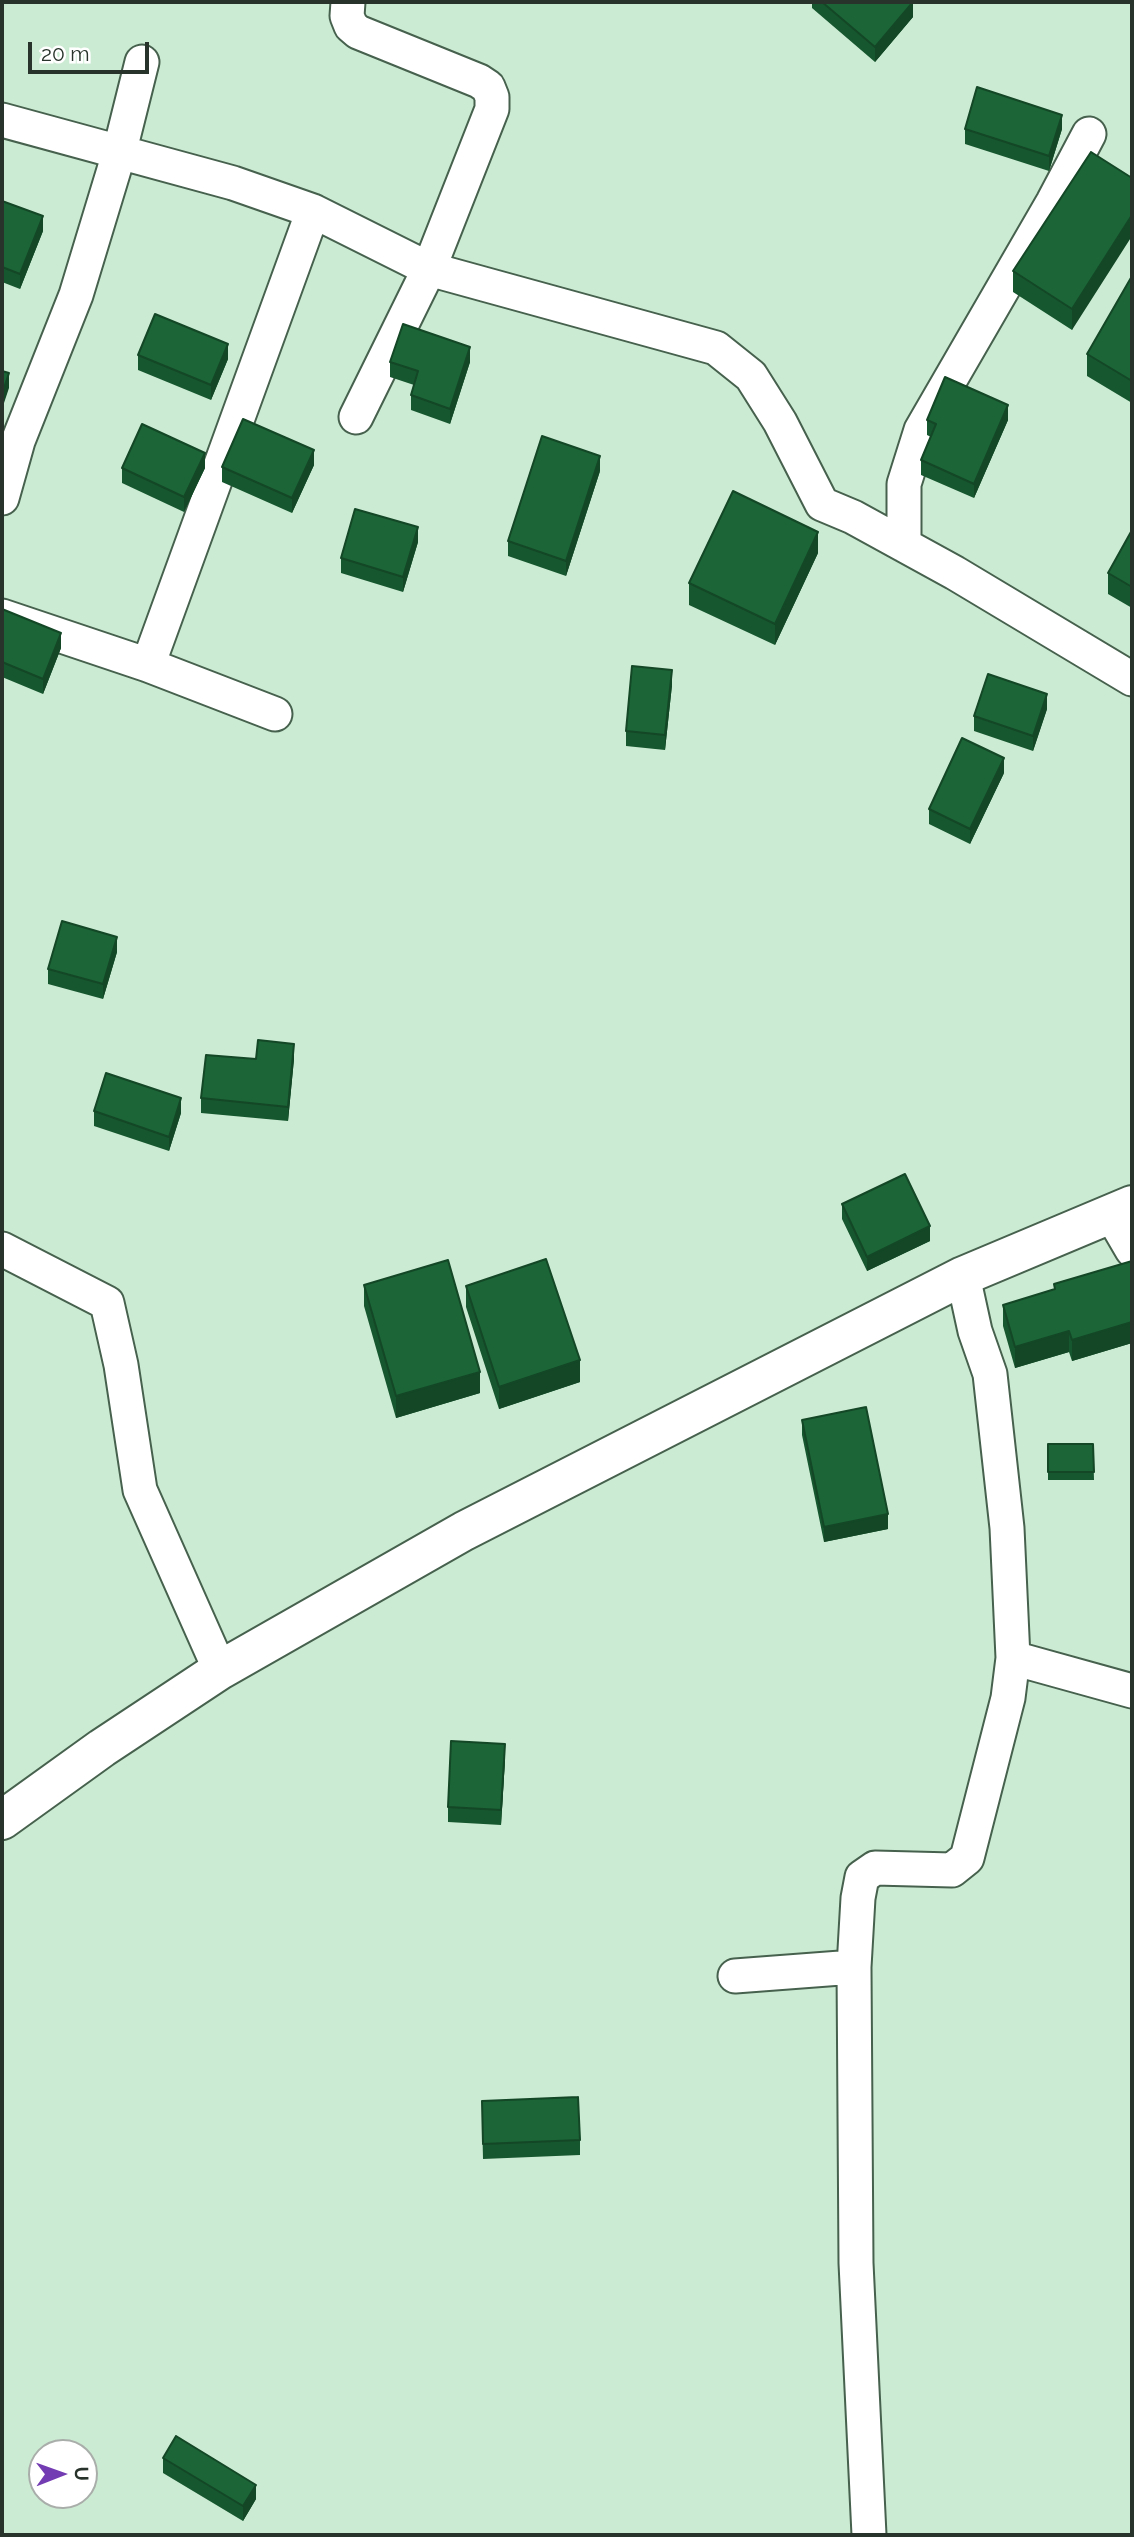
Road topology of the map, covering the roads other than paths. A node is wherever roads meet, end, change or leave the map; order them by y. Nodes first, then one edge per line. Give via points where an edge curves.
1 (348, 2) edge
2 (142, 62) dead end
3 (2, 120) edge
4 (1089, 134) dead end
5 (120, 150) junction
6 (313, 211) junction
7 (429, 269) junction
8 (356, 417) dead end
9 (2, 498) edge
10 (904, 545) junction
11 (2, 616) edge
12 (148, 665) junction
13 (1132, 679) edge
14 (275, 714) dead end
15 (1122, 1210) edge
16 (2, 1249) edge
17 (1132, 1250) edge
18 (963, 1276) junction
19 (1013, 1658) junction
20 (220, 1670) junction
21 (1132, 1691) edge
22 (2, 1820) edge
23 (854, 1967) junction
24 (735, 1976) dead end
25 (869, 2535) edge

1 - 7 street via 347,16 358,32 479,81 492,97 492,109
2 - 5 street
3 - 5 street
4 - 10 street via 920,430 904,484
5 - 6 street
5 - 9 street via 76,295 18,441
6 - 7 street
6 - 12 street
7 - 8 street
7 - 10 street via 716,348 751,376 822,504
10 - 13 street
11 - 12 street
12 - 14 street
15 - 17 street
15 - 18 main road
16 - 20 street via 107,1303 140,1489
18 - 19 street via 990,1374 1007,1528
18 - 20 main road via 464,1531
19 - 21 street
19 - 23 street via 1008,1698 967,1858 952,1870 875,1868 862,1877
20 - 22 main road
23 - 24 street
23 - 25 street via 856,2263

